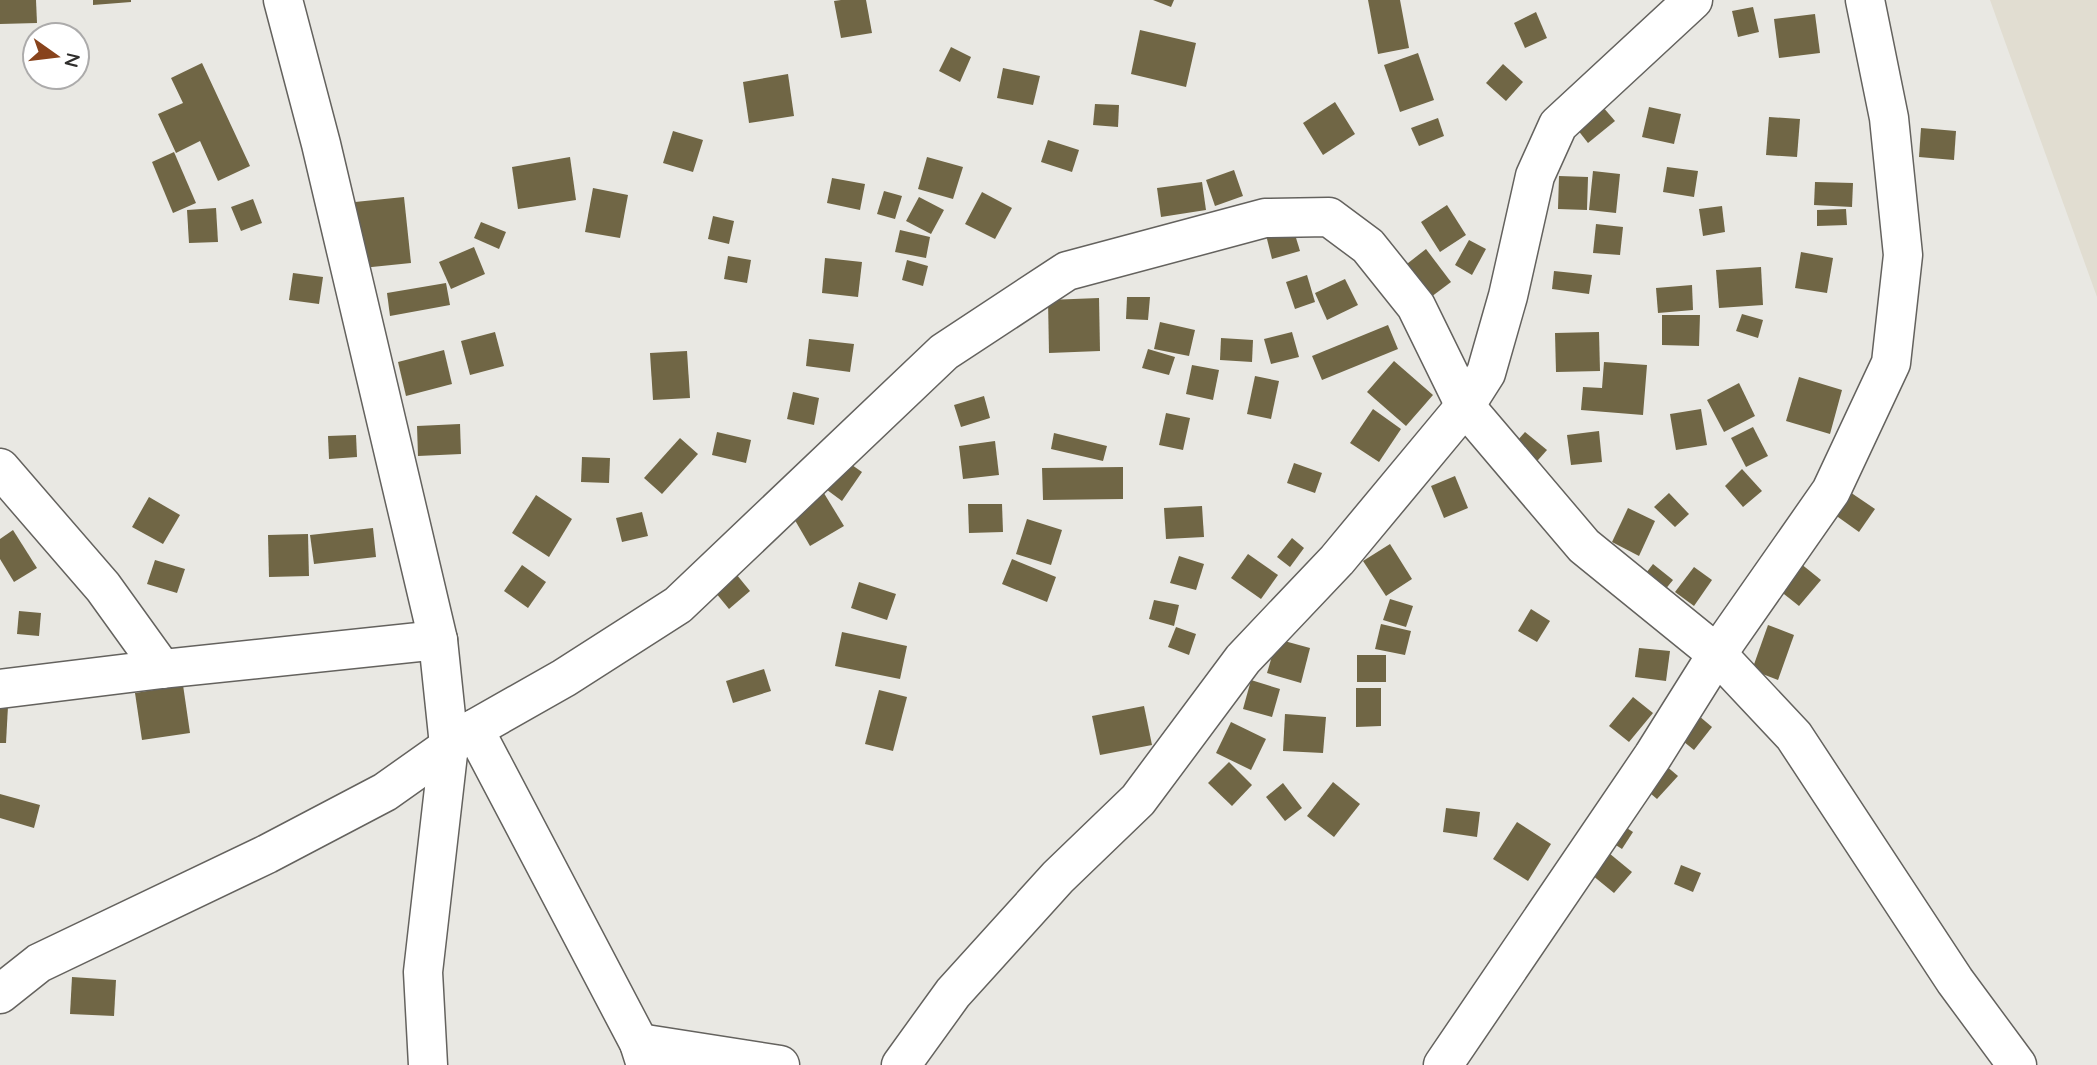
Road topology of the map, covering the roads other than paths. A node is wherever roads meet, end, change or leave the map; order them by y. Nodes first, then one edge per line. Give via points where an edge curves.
1 (283, 0) edge
2 (1693, 0) edge
3 (1865, 0) edge
4 (1465, 406) junction
5 (0, 468) edge
6 (438, 640) junction
7 (1717, 654) junction
8 (162, 669) junction
9 (0, 689) edge
10 (461, 737) junction
11 (0, 993) edge
12 (643, 1054) edge
13 (428, 1065) edge
14 (780, 1065) edge
15 (901, 1065) edge
16 (1443, 1065) edge
17 (2017, 1065) edge

1 - 6 street
2 - 4 street via 1558,125 1535,176 1486,373
3 - 7 street via 1888,118 1903,255 1891,363 1831,491
4 - 7 street via 1584,546
4 - 10 street via 1416,306 1368,246 1329,217 1265,218 1067,271 944,352 678,606
4 - 15 street via 1337,560 1243,659 1139,800 1058,877 953,993
5 - 8 street via 103,587
6 - 8 street
6 - 10 street
7 - 16 street
7 - 17 street via 1794,736 1955,981
8 - 9 street
10 - 11 street via 385,792 39,963
10 - 12 street
10 - 13 street via 423,972
12 - 14 street

